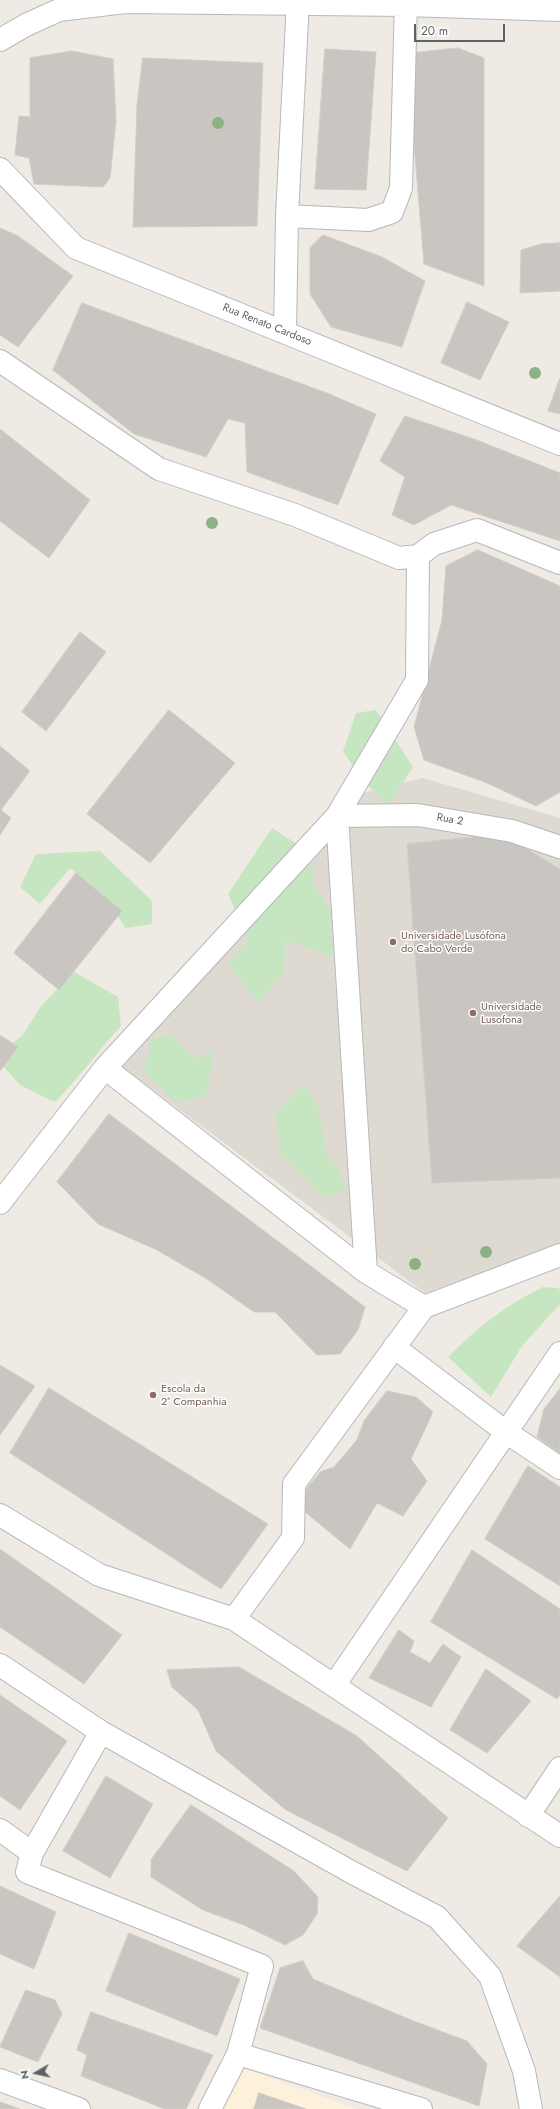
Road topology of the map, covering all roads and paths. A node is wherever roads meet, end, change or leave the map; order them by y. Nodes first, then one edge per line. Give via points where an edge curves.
1 (125, 1) edge
2 (298, 2) edge
3 (406, 3) edge
4 (58, 5) edge
5 (560, 10) edge
6 (0, 40) edge
7 (0, 169) edge
8 (287, 216) junction
9 (285, 332) junction
10 (0, 361) edge
11 (560, 444) edge
12 (418, 556) junction
13 (560, 563) edge
14 (337, 816) junction
15 (560, 847) edge
16 (105, 1068) junction
17 (0, 1203) edge
18 (560, 1255) edge
19 (366, 1272) junction
20 (424, 1307) junction
21 (394, 1347) junction
22 (560, 1353) edge
23 (506, 1432) junction
24 (560, 1468) edge
25 (0, 1515) edge
26 (234, 1619) junction
27 (0, 1665) edge
28 (335, 1684) junction
29 (101, 1732) junction
30 (560, 1768) edge
31 (528, 1816) junction
32 (0, 1830) edge
33 (560, 1836) edge
34 (32, 1853) junction
35 (238, 2054) junction
36 (0, 2080) edge
37 (40, 2102) edge
38 (79, 2109) edge
39 (210, 2109) edge
40 (420, 2109) edge
41 (531, 2109) edge

1 - 2 street
1 - 4 street
2 - 3 street
2 - 8 street
3 - 5 street
3 - 8 street via 401,188 392,212 368,220
4 - 6 street
7 - 9 street, Rua Renato Cardoso via 76,248
8 - 9 street
9 - 11 street, Rua Renato Cardoso
10 - 12 street via 159,469 295,515 399,558
12 - 13 street via 434,544 477,530
12 - 14 street via 417,680
14 - 15 street, Rua 2 via 418,815 512,831
14 - 16 street
14 - 19 street
16 - 17 street
16 - 19 street
18 - 20 street
19 - 20 street
20 - 21 street
21 - 23 street
21 - 26 street via 294,1484 293,1538
22 - 23 street
23 - 24 street
23 - 28 street
25 - 26 street via 99,1575
26 - 28 street
27 - 29 street
28 - 31 street
29 - 34 street
29 - 41 street via 437,1917 490,1976 524,2072
30 - 31 street
31 - 33 street
32 - 34 street
34 - 35 street via 27,1872 262,1966
35 - 39 street
35 - 40 street
36 - 37 street
37 - 38 street

